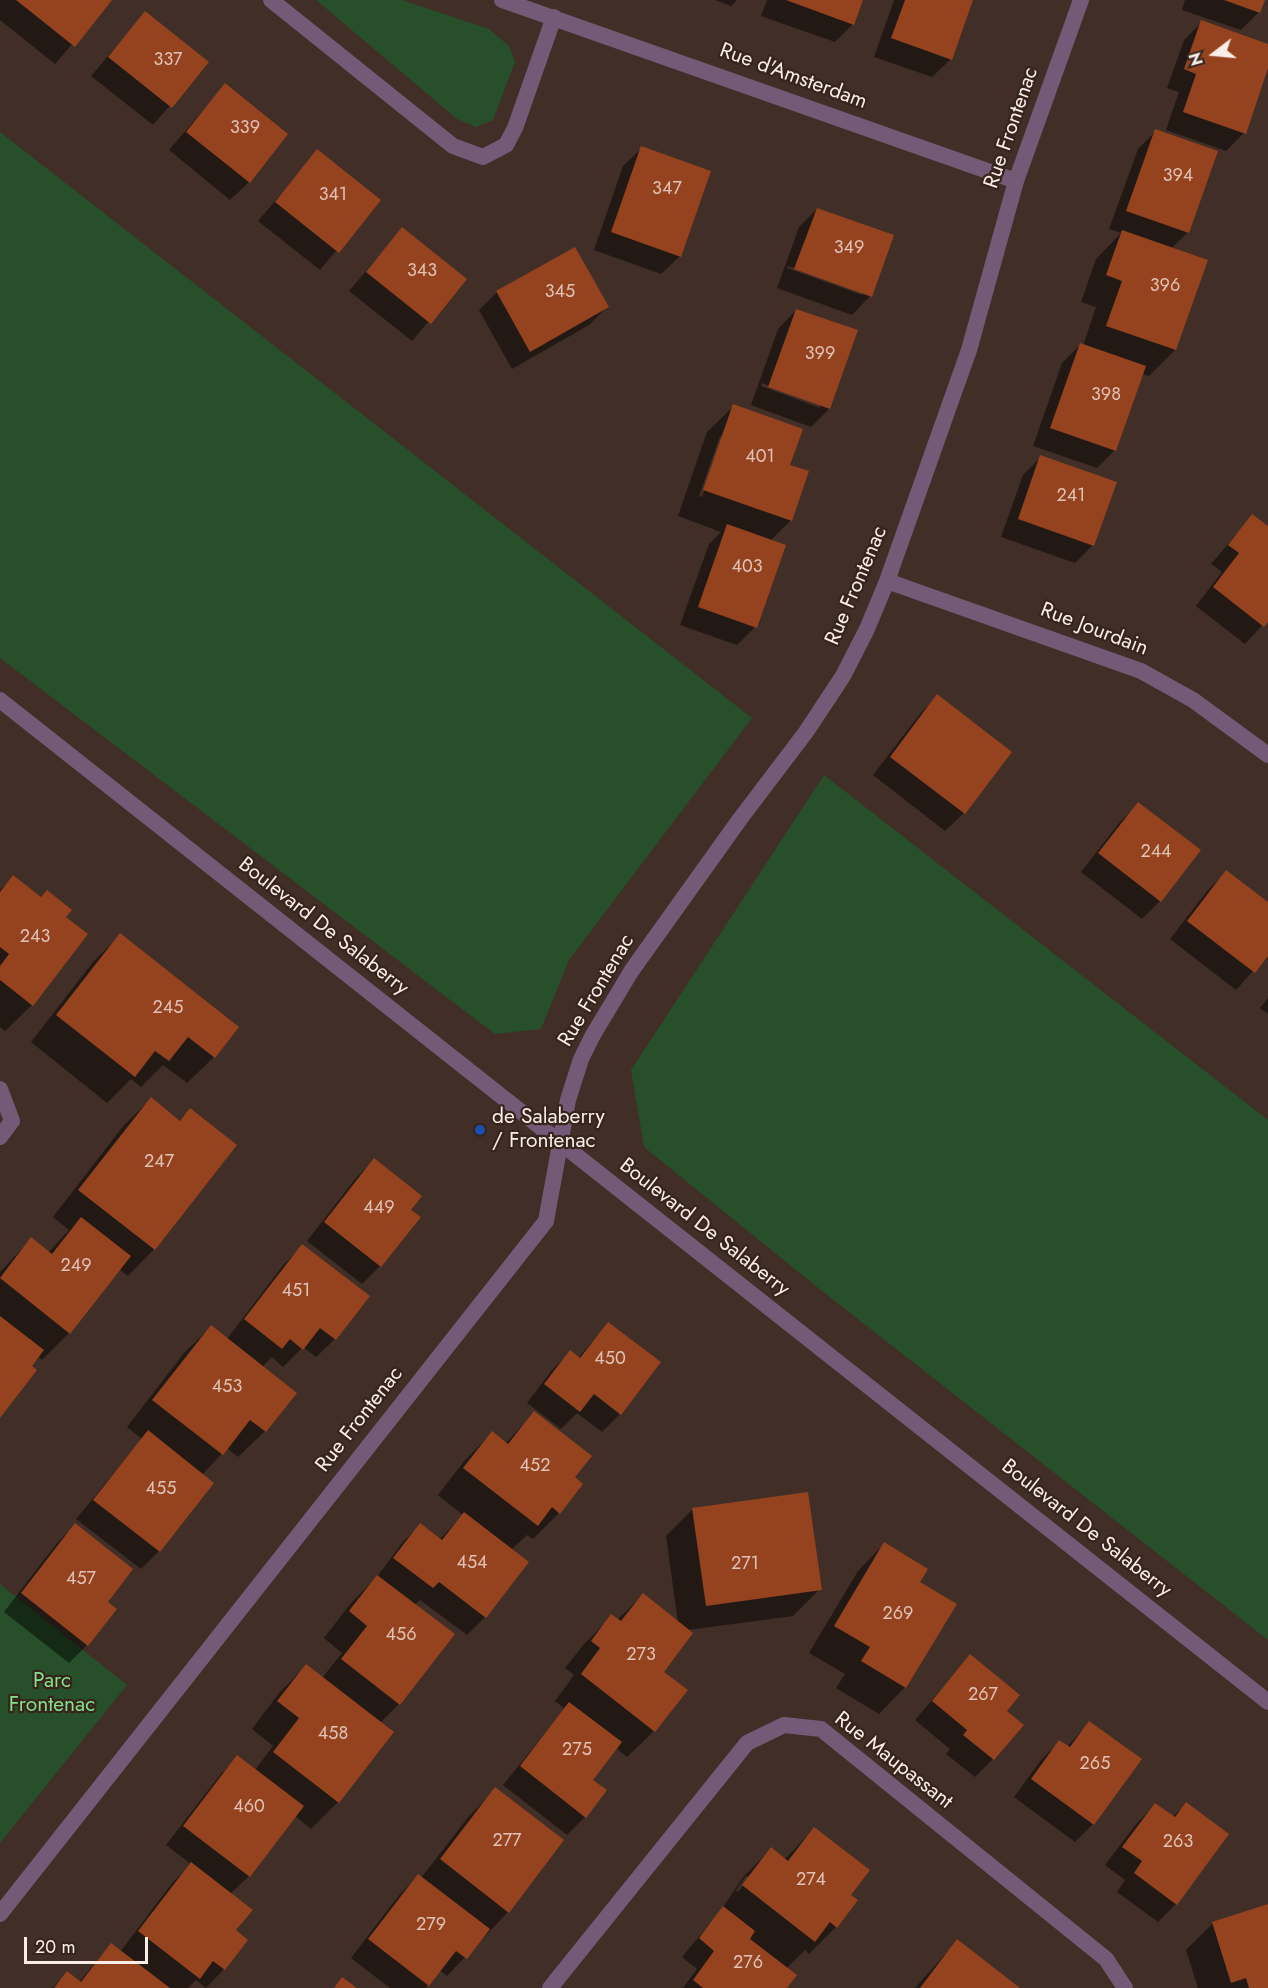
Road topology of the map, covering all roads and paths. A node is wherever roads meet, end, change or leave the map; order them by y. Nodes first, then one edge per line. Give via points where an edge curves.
1 (271, 0) edge
2 (502, 0) edge
3 (1081, 0) edge
4 (554, 17) junction
5 (1016, 181) junction
6 (887, 581) junction
7 (0, 700) edge
8 (1268, 755) edge
9 (0, 1089) edge
10 (0, 1137) edge
11 (560, 1144) junction
12 (1268, 1702) edge
13 (0, 1914) edge
14 (550, 1988) edge
15 (1125, 1988) edge

1 - 4 street via 453,146 483,157 506,146
2 - 4 street, Rue d'Amsterdam
3 - 5 street, Rue Frontenac
4 - 5 street, Rue d'Amsterdam
5 - 6 street, Rue Frontenac via 969,350
6 - 8 street, Rue Jourdain via 1148,674 1193,700
6 - 11 street, Rue Frontenac via 867,629 830,698 632,970 593,1035 573,1081
7 - 11 street, Boulevard De Salaberry
9 - 10 street via 12,1121
11 - 12 street, Boulevard De Salaberry
11 - 13 street, Rue Frontenac via 546,1221
14 - 15 street, Rue Maupassant via 747,1743 784,1725 821,1730 1106,1959

